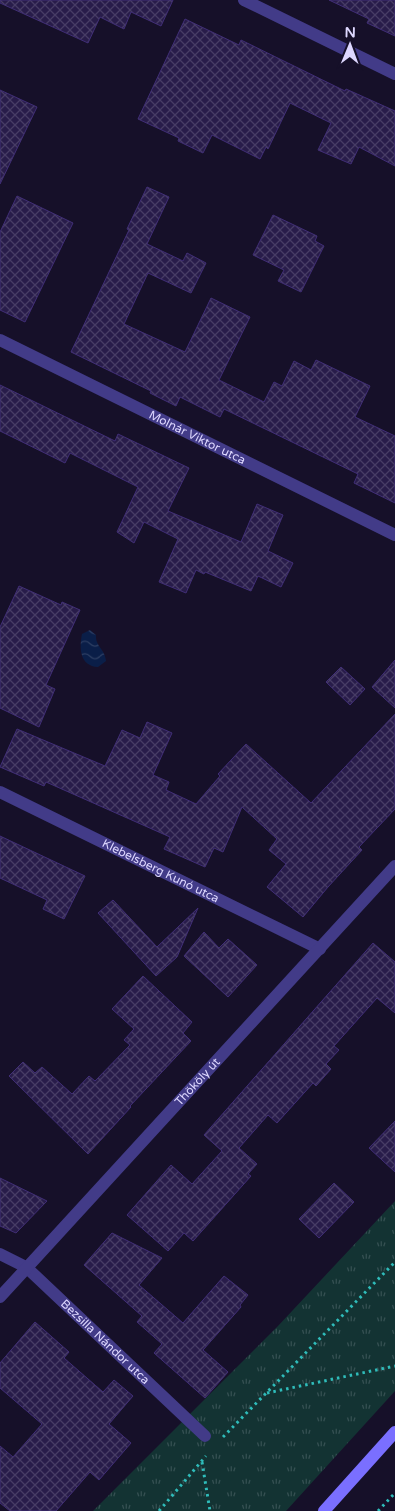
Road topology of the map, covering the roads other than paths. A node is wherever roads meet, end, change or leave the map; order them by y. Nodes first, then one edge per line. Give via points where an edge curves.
1 (244, 0) edge
2 (395, 74) edge
3 (0, 340) edge
4 (395, 535) edge
5 (0, 792) edge
6 (395, 866) edge
7 (320, 949) junction
8 (0, 1254) edge
9 (26, 1267) junction
10 (0, 1297) edge
11 (395, 1432) edge
12 (205, 1436) dead end
13 (324, 1511) edge

1 - 2 street
3 - 4 street, Molnár Viktor utca
5 - 7 street, Klebelsberg Kunó utca
6 - 7 street, Thököly út
7 - 9 street, Thököly út
8 - 9 street, Bezsilla Nándor utca
9 - 10 street, Thököly út
9 - 12 street, Bezsilla Nándor utca
11 - 13 main road

